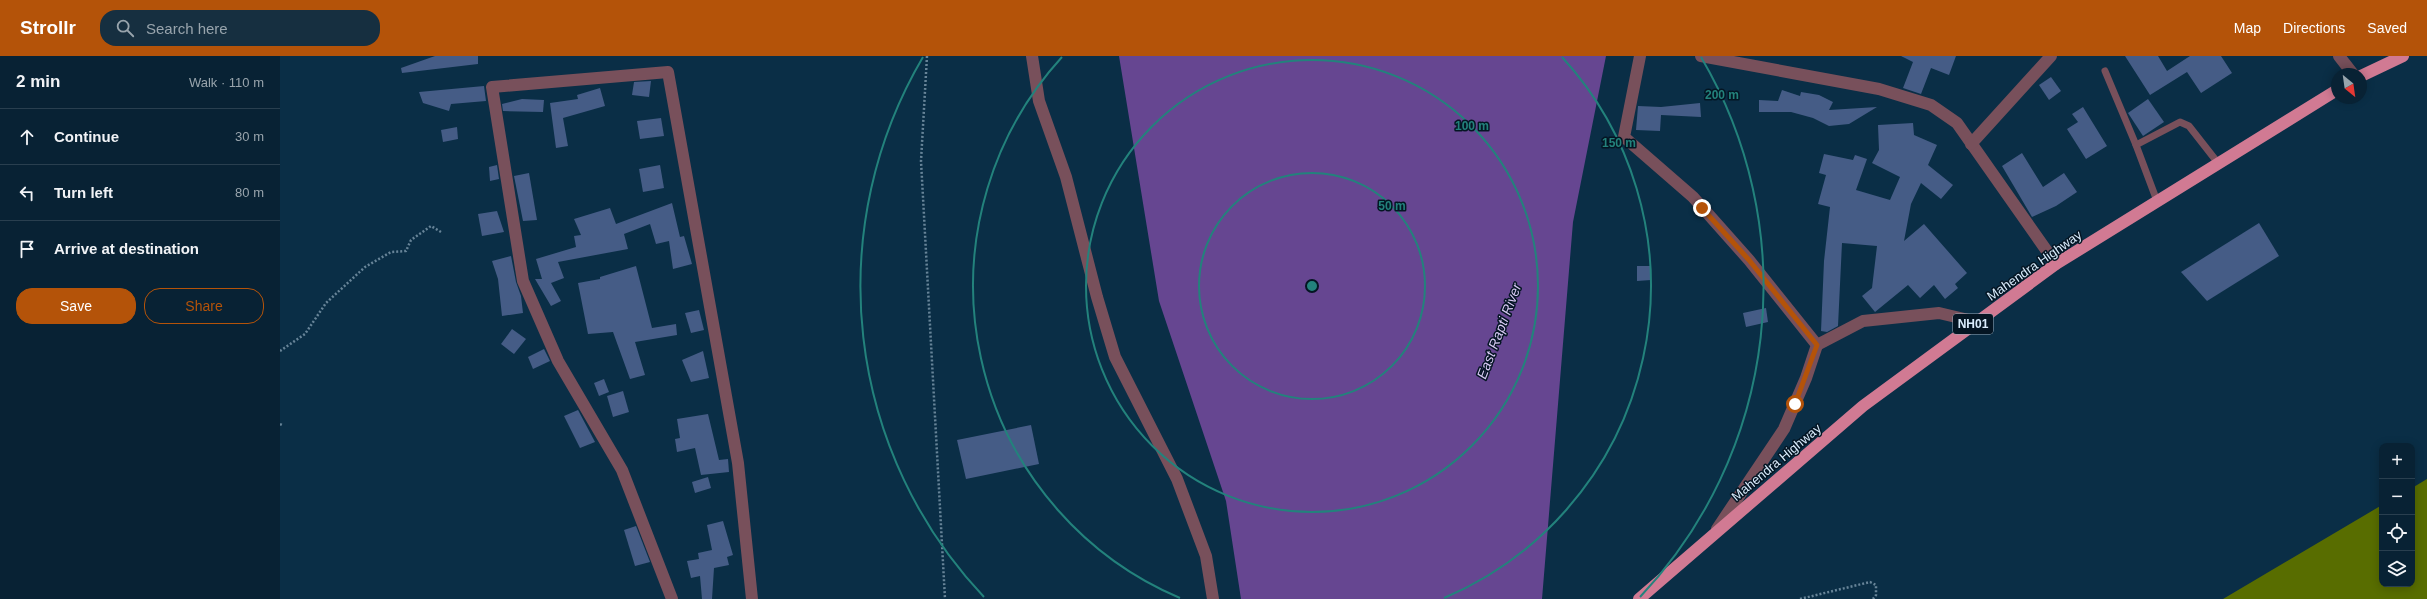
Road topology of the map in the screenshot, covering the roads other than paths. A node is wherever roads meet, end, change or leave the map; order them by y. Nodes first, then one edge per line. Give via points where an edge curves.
1 (1032, 56) edge
2 (1640, 56) edge
3 (1701, 56) edge
4 (2051, 56) edge
5 (2339, 56) edge
6 (2403, 56) edge
7 (2348, 68) edge
8 (2105, 71) dead end
9 (2367, 73) edge
10 (2331, 94) edge
11 (1971, 144) junction
12 (2136, 145) junction
13 (2218, 163) junction
14 (2157, 201) junction
15 (2056, 264) junction
16 (1977, 322) junction
17 (1817, 345) junction
18 (1716, 531) junction
19 (672, 599) edge
20 (752, 599) edge
21 (1213, 599) edge
22 (1639, 599) edge

1 - 21 street via 1039,101 1066,177 1115,357 1177,479 1206,556
2 - 17 street via 1624,137 1693,197 1749,260
3 - 11 street via 1879,89 1930,105 1957,123
4 - 11 street
5 - 7 street
6 - 9 highway
8 - 12 lane
10 - 13 highway, Mahendra Highway / NH01
11 - 15 street
12 - 13 lane via 2180,122 2189,126
12 - 14 lane
13 - 14 highway, Mahendra Highway / NH01
14 - 15 highway, Mahendra Highway / NH01
15 - 16 highway, Mahendra Highway / NH01
16 - 17 street via 1938,313 1863,321
16 - 18 highway, Mahendra Highway / NH01 via 1863,406
17 - 18 street via 1784,428
18 - 22 highway, Mahendra Highway / NH01
19 - 20 street via 622,470 558,361 524,282 492,87 668,72 738,463

